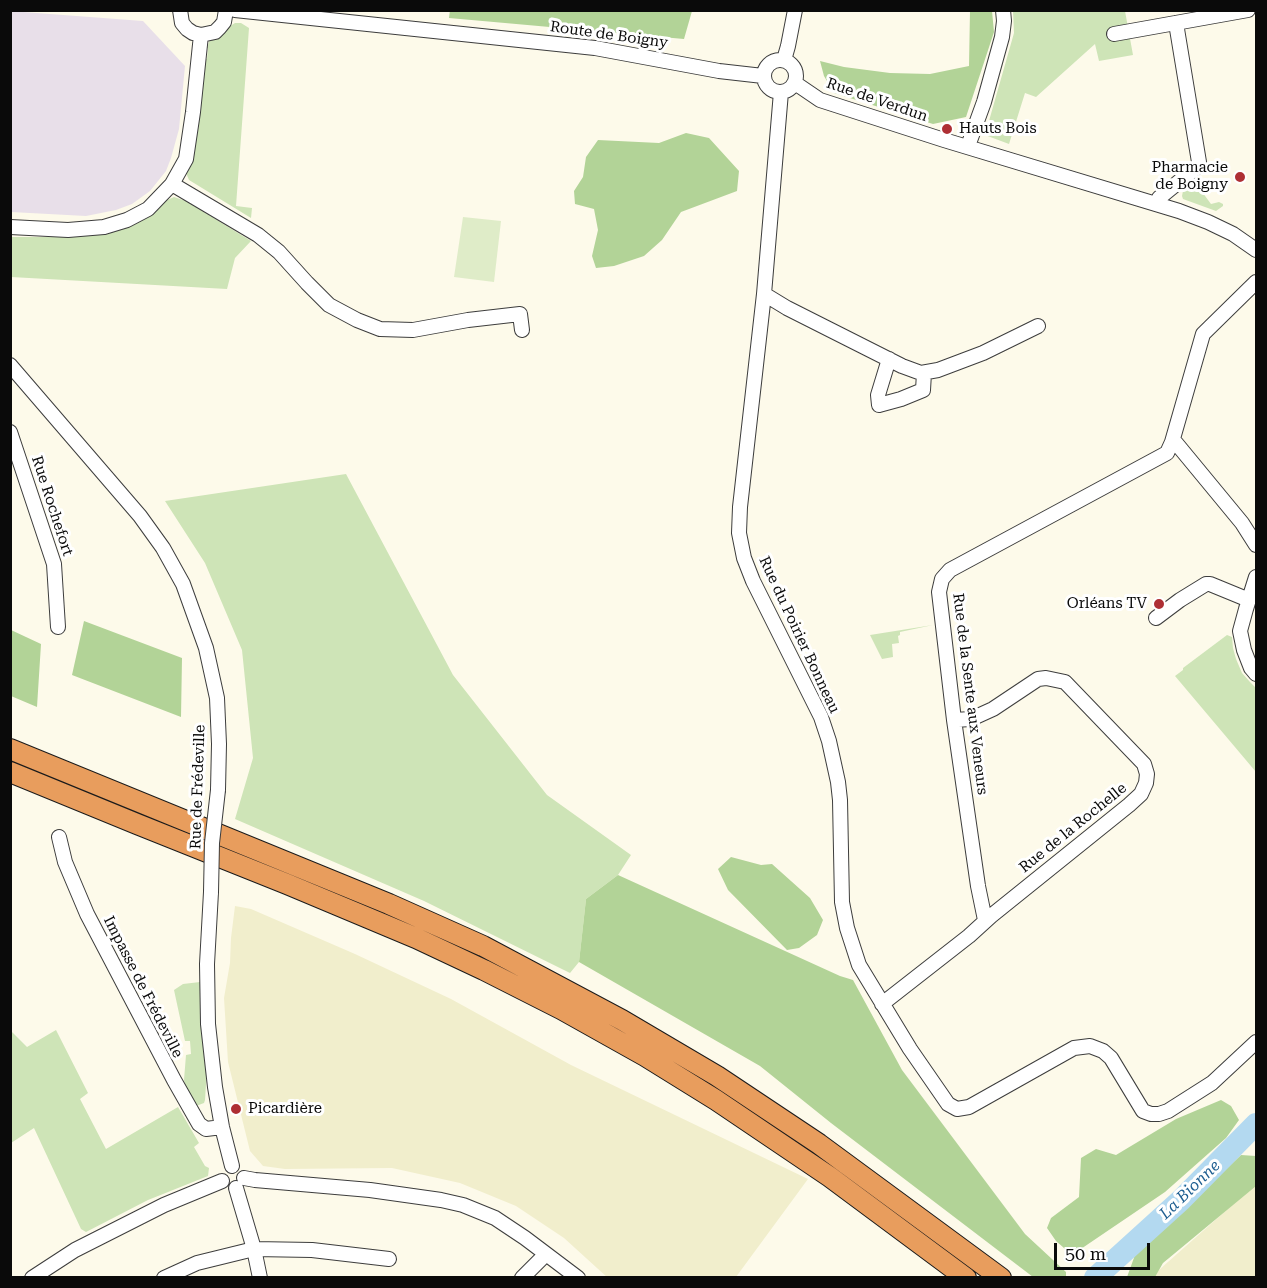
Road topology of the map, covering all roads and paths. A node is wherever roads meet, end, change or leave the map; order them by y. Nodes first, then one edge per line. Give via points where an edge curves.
1 (180, 10) edge
2 (226, 10) edge
3 (235, 10) edge
4 (795, 10) edge
5 (1003, 10) edge
6 (1248, 10) edge
7 (1176, 23) junction
8 (1114, 34) dead end
9 (201, 35) junction
10 (784, 60) junction
11 (763, 76) junction
12 (795, 83) junction
13 (781, 92) junction
14 (968, 147) junction
15 (172, 184) junction
16 (1157, 204) junction
17 (10, 227) edge
18 (1256, 250) edge
19 (1257, 282) edge
20 (764, 294) junction
21 (1038, 326) dead end
22 (522, 330) dead end
23 (889, 359) junction
24 (11, 367) edge
25 (924, 373) junction
26 (10, 432) edge
27 (1172, 441) junction
28 (1257, 545) edge
29 (1257, 577) edge
30 (1249, 600) junction
31 (1156, 618) dead end
32 (58, 627) dead end
33 (1257, 674) edge
34 (954, 720) junction
35 (10, 748) edge
36 (10, 772) edge
37 (59, 837) dead end
38 (985, 920) junction
39 (882, 1004) junction
40 (1257, 1042) edge
41 (222, 1127) junction
42 (232, 1166) junction
43 (222, 1181) junction
44 (240, 1183) junction
45 (254, 1249) junction
46 (546, 1254) junction
47 (389, 1259) dead end
48 (32, 1278) edge
49 (164, 1278) edge
50 (260, 1278) edge
51 (522, 1278) edge
52 (578, 1278) edge
53 (966, 1278) edge
54 (1001, 1278) edge

1 - 9 street via 187,29
2 - 9 street via 224,21 215,32
3 - 11 street, Route de Boigny via 595,48
4 - 10 street
5 - 14 street via 1002,37
6 - 7 street
7 - 8 street
7 - 16 street via 1199,162
9 - 15 street via 189,148
10 - 11 street via 768,64
10 - 12 street via 794,66
11 - 13 street via 771,90
12 - 13 street
12 - 14 street, Rue de Verdun via 820,100
13 - 20 street, Rue du Poirier Bonneau
14 - 16 street, Rue de Verdun
15 - 17 street via 148,209 104,227
15 - 22 street via 258,235 329,305 357,320 380,329 413,330 520,314
16 - 18 street, Rue de Verdun via 1208,222
19 - 27 street, Rue de la Sente aux Veneurs via 1203,334
20 - 23 street
20 - 39 street, Rue du Poirier Bonneau via 740,507 741,545 753,581 830,741 839,791 842,902 847,928 859,965
21 - 25 street via 983,353
23 - 25 street
23 - 25 street via 878,395 879,405 923,390
24 - 41 street, Rue de Frédeville, bridge via 163,548 183,584 206,648 217,698 219,744 207,964 208,1024
26 - 32 street, Rue Rochefort via 54,564
27 - 28 street
27 - 34 street, Rue de la Sente aux Veneurs via 1167,453 950,570 942,579 939,592
29 - 30 street
30 - 31 street via 1206,584
30 - 33 street via 1240,631 1251,668
34 - 38 street, Rue de la Sente aux Veneurs
34 - 38 street, Rue de la Rochelle via 971,719 993,709 1038,679 1055,679 1065,682 1144,764 1147,774 1141,794
35 - 54 highway via 389,904 483,946 622,1020 717,1076 819,1144
36 - 53 highway via 416,938 561,1009 716,1100 831,1178
37 - 41 street, Impasse de Frédeville via 64,862 87,914 170,1074 199,1124 206,1129
38 - 39 street
39 - 40 street, Rue du Poirier Bonneau via 948,1104 957,1109 969,1107 1074,1048 1090,1046 1111,1058 1143,1112 1159,1114 1212,1083
41 - 42 street, Rue de Frédeville
42 - 43 street via 223,1172
42 - 44 street via 244,1174
43 - 44 street via 227,1188
43 - 48 street via 75,1250
44 - 45 street
44 - 46 street via 255,1180 370,1191 464,1205 495,1218
45 - 47 street via 312,1250
45 - 49 street via 197,1263
45 - 50 street
46 - 51 street
46 - 52 street

